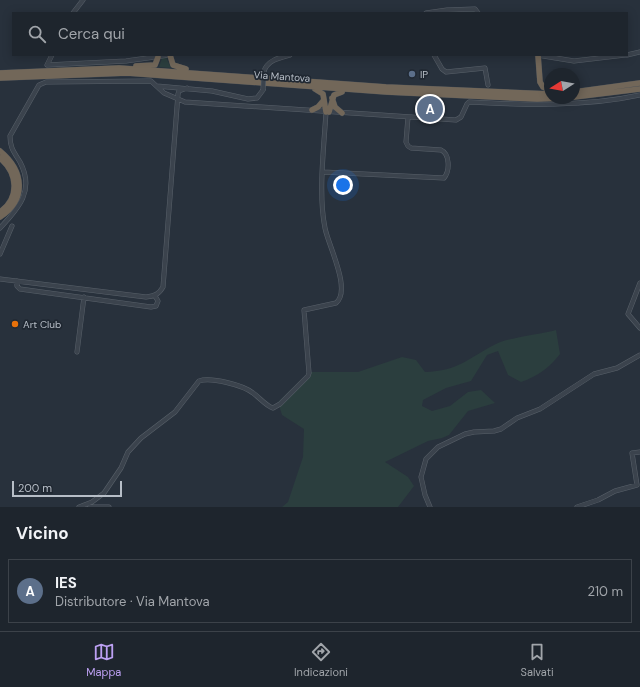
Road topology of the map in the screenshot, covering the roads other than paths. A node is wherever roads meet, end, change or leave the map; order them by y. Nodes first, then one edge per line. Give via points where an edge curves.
1 (83, 0) edge
2 (74, 12) edge
3 (433, 12) edge
4 (477, 12) edge
5 (640, 52) edge
6 (628, 55) edge
7 (51, 56) edge
8 (158, 56) joint
9 (169, 56) edge
10 (287, 56) edge
11 (435, 56) edge
12 (537, 56) edge
13 (544, 56) edge
14 (618, 56) edge
15 (119, 68) junction
16 (0, 73) edge
17 (206, 74) junction
18 (0, 78) edge
19 (540, 82) junction
20 (640, 83) edge
21 (488, 85) dead end
22 (157, 86) junction
23 (172, 87) junction
24 (311, 87) junction
25 (186, 88) junction
26 (544, 88) edge
27 (640, 89) edge
28 (356, 90) junction
29 (580, 91) edge
30 (163, 92) junction
31 (522, 92) junction
32 (544, 94) edge
33 (640, 95) edge
34 (580, 96) edge
35 (332, 98) junction
36 (544, 99) edge
37 (178, 100) junction
38 (324, 100) junction
39 (312, 110) junction
40 (328, 112) junction
41 (342, 113) junction
42 (408, 117) junction
43 (0, 151) edge
44 (0, 158) edge
45 (323, 172) junction
46 (0, 212) edge
47 (0, 217) edge
48 (12, 226) dead end
49 (0, 228) edge
50 (0, 254) edge
51 (0, 278) edge
52 (17, 281) junction
53 (640, 283) edge
54 (155, 296) junction
55 (84, 297) junction
56 (640, 328) edge
57 (77, 352) dead end
58 (640, 355) edge
59 (640, 452) edge
60 (79, 507) edge
61 (90, 507) edge
62 (109, 507) edge
63 (430, 507) edge
64 (577, 507) edge

1 - 2 street
3 - 4 street via 475,9
5 - 6 street
7 - 8 street via 46,65 126,61
8 - 15 highway via 155,65
9 - 17 highway via 176,67
10 - 25 street, bridge via 268,64 264,71 263,90 257,98 248,99
11 - 21 street via 446,72 485,68
12 - 19 highway
13 - 14 street via 579,61
15 - 16 highway, Via Mantova
15 - 17 highway, Via Mantova
17 - 31 highway, Via Mantova via 386,87
18 - 24 highway, Via Mantova via 126,73
19 - 26 highway
19 - 31 highway via 536,90
20 - 29 highway
22 - 23 street
22 - 30 street
22 - 49 street via 151,82 46,82 39,85 10,136 10,145 24,174 26,186 23,199 18,209
23 - 25 street
23 - 30 street
24 - 28 highway, Via Mantova
24 - 38 highway via 322,92
25 - 37 street via 179,91
27 - 34 highway
28 - 35 highway via 339,92
28 - 36 highway, Via Mantova
30 - 37 street
31 - 32 highway, Via Mantova
33 - 42 street via 537,104 469,102 458,120
35 - 40 highway
35 - 41 highway via 335,107
37 - 39 street
37 - 54 street via 163,286
38 - 39 highway
38 - 40 highway
39 - 40 street
40 - 41 street
40 - 45 street
41 - 42 street
42 - 45 street via 408,146 446,152 447,174 444,178
43 - 47 highway via 19,177 19,189 11,210
44 - 46 highway via 9,167 15,188 12,198
45 - 60 street via 325,228 341,282 339,300 336,303 304,310 310,373 308,376 273,408 245,388 212,380 199,381 175,412 141,438 128,452 121,468 104,492 92,502
48 - 50 street
51 - 52 street
52 - 54 street
52 - 55 street via 16,286 20,289
53 - 56 street via 628,314
54 - 55 street via 158,301 156,306 151,307
55 - 57 street
58 - 63 street via 617,368 594,374 540,409 516,418 501,428 465,434 438,447 426,459 421,477
59 - 64 street via 632,453 637,485
61 - 62 street

